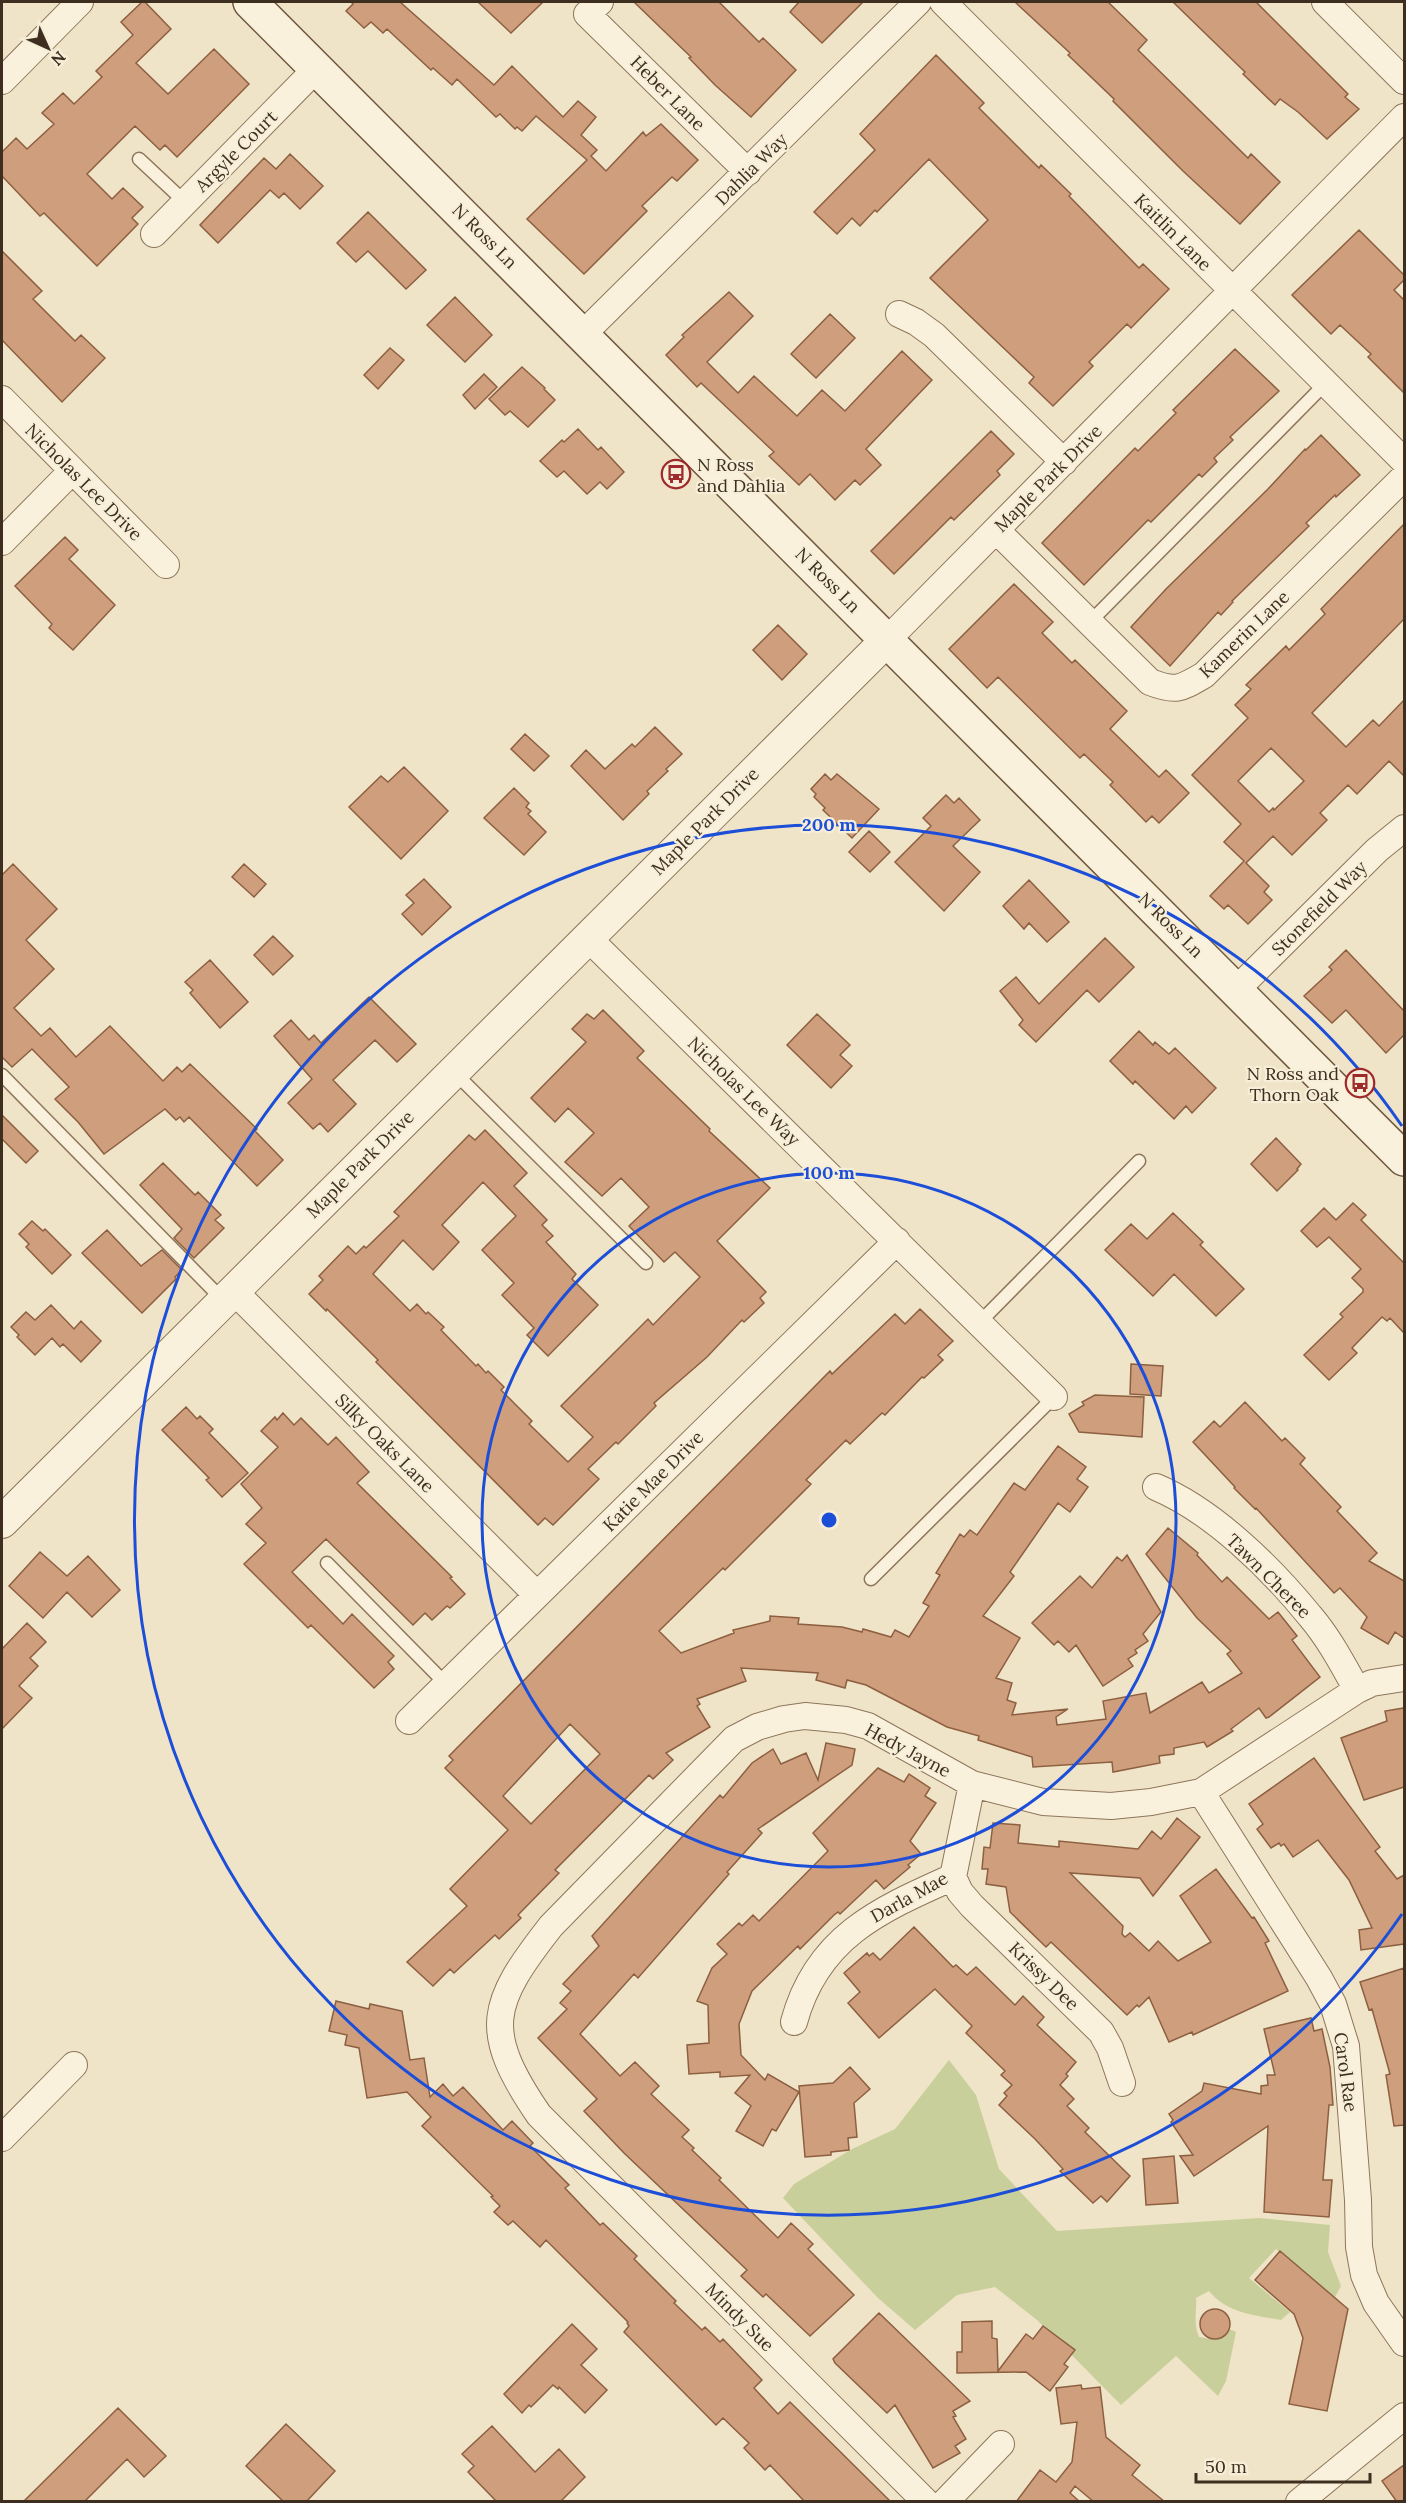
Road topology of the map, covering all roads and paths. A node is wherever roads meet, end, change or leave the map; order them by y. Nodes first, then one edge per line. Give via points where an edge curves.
1 (80, 2) edge
2 (250, 2) edge
3 (918, 2) edge
4 (943, 2) edge
5 (1325, 2) edge
6 (593, 8) edge
7 (317, 68) junction
8 (2, 81) edge
9 (1404, 81) edge
10 (1404, 117) edge
11 (139, 159) dead end
12 (748, 172) junction
13 (185, 202) junction
14 (154, 234) dead end
15 (1233, 291) junction
16 (899, 315) dead end
17 (583, 334) junction
18 (1326, 383) junction
19 (2, 399) edge
20 (1064, 462) junction
21 (1404, 462) edge
22 (72, 471) junction
23 (1404, 477) edge
24 (997, 531) junction
25 (2, 542) edge
26 (166, 565) dead end
27 (1089, 624) junction
28 (887, 640) junction
29 (1404, 828) edge
30 (588, 938) junction
31 (1236, 990) junction
32 (453, 1072) junction
33 (2, 1075) edge
34 (1404, 1160) edge
35 (1139, 1161) dead end
36 (897, 1241) junction
37 (646, 1263) dead end
38 (228, 1295) junction
39 (979, 1323) junction
40 (1053, 1397) joint
41 (1156, 1487) dead end
42 (2, 1522) edge
43 (327, 1563) dead end
44 (872, 1579) dead end
45 (537, 1595) junction
46 (1404, 1678) edge
47 (446, 1684) junction
48 (1357, 1690) junction
49 (409, 1721) dead end
50 (972, 1784) junction
51 (1201, 1792) junction
52 (953, 1877) junction
53 (794, 2022) dead end
54 (74, 2065) dead end
55 (1122, 2083) dead end
56 (555, 2132) joint
57 (2, 2138) edge
58 (1404, 2343) edge
59 (1404, 2416) edge
60 (1002, 2444) dead end
61 (926, 2502) edge
62 (945, 2502) edge
63 (1299, 2502) edge

1 - 8 street
2 - 7 main road, N Ross Ln
3 - 12 street, Dahlia Way
4 - 15 street, Kaitlin Lane
5 - 9 street
6 - 12 street, Heber Lane
7 - 13 street, Argyle Court
7 - 17 main road, N Ross Ln
10 - 15 street, Maple Park Drive
11 - 13 lane
12 - 17 street, Dahlia Way
13 - 14 street, Argyle Court
15 - 18 street, Kaitlin Lane
15 - 20 street, Maple Park Drive
16 - 20 street via 934,334
17 - 28 main road, N Ross Ln
18 - 21 street, Kaitlin Lane
18 - 27 lane
19 - 22 street, Nicholas Lee Drive
20 - 24 street, Maple Park Drive
22 - 25 street
22 - 26 street, Nicholas Lee Drive
23 - 27 street, Kamerin Lane via 1204,675 1185,686 1169,690 1150,682
24 - 27 street, Kamerin Lane
24 - 28 street, Maple Park Drive
28 - 30 street, Maple Park Drive
28 - 31 main road, N Ross Ln
29 - 31 street, Stonefield Way
30 - 32 street, Maple Park Drive
30 - 36 street, Nicholas Lee Way
31 - 34 main road, N Ross Ln
32 - 37 lane
32 - 38 street, Maple Park Drive
33 - 38 lane
35 - 39 lane
36 - 39 street, Nicholas Lee Way
36 - 45 street, Katie Mae Drive
38 - 42 street, Maple Park Drive
38 - 45 street, Silky Oaks Lane
39 - 40 street, Nicholas Lee Way
40 - 44 lane
41 - 48 street, Tawn Cheree via 1207,1515 1277,1578 1312,1617
43 - 47 lane
45 - 47 street, Katie Mae Drive
46 - 48 street, Hedy Jayne via 1372,1683
47 - 49 street, Katie Mae Drive
48 - 51 street, Hedy Jayne
50 - 51 street, Hedy Jayne via 1043,1802 1076,1805 1151,1802
50 - 52 street, Darla Mae
50 - 56 street, Hedy Jayne via 868,1726 846,1720 805,1716 784,1719 734,1739 551,1926 530,1953 502,2002 500,2041 510,2069 539,2115
51 - 58 street, Carol Rae via 1333,2004 1346,2046 1364,2275 1376,2303
52 - 53 street, Darla Mae via 894,1904 846,1937 809,1979
52 - 55 street, Krissy Dee via 972,1906 1101,2032
54 - 57 street
56 - 61 street, Mindy Sue
59 - 63 street
60 - 62 street

